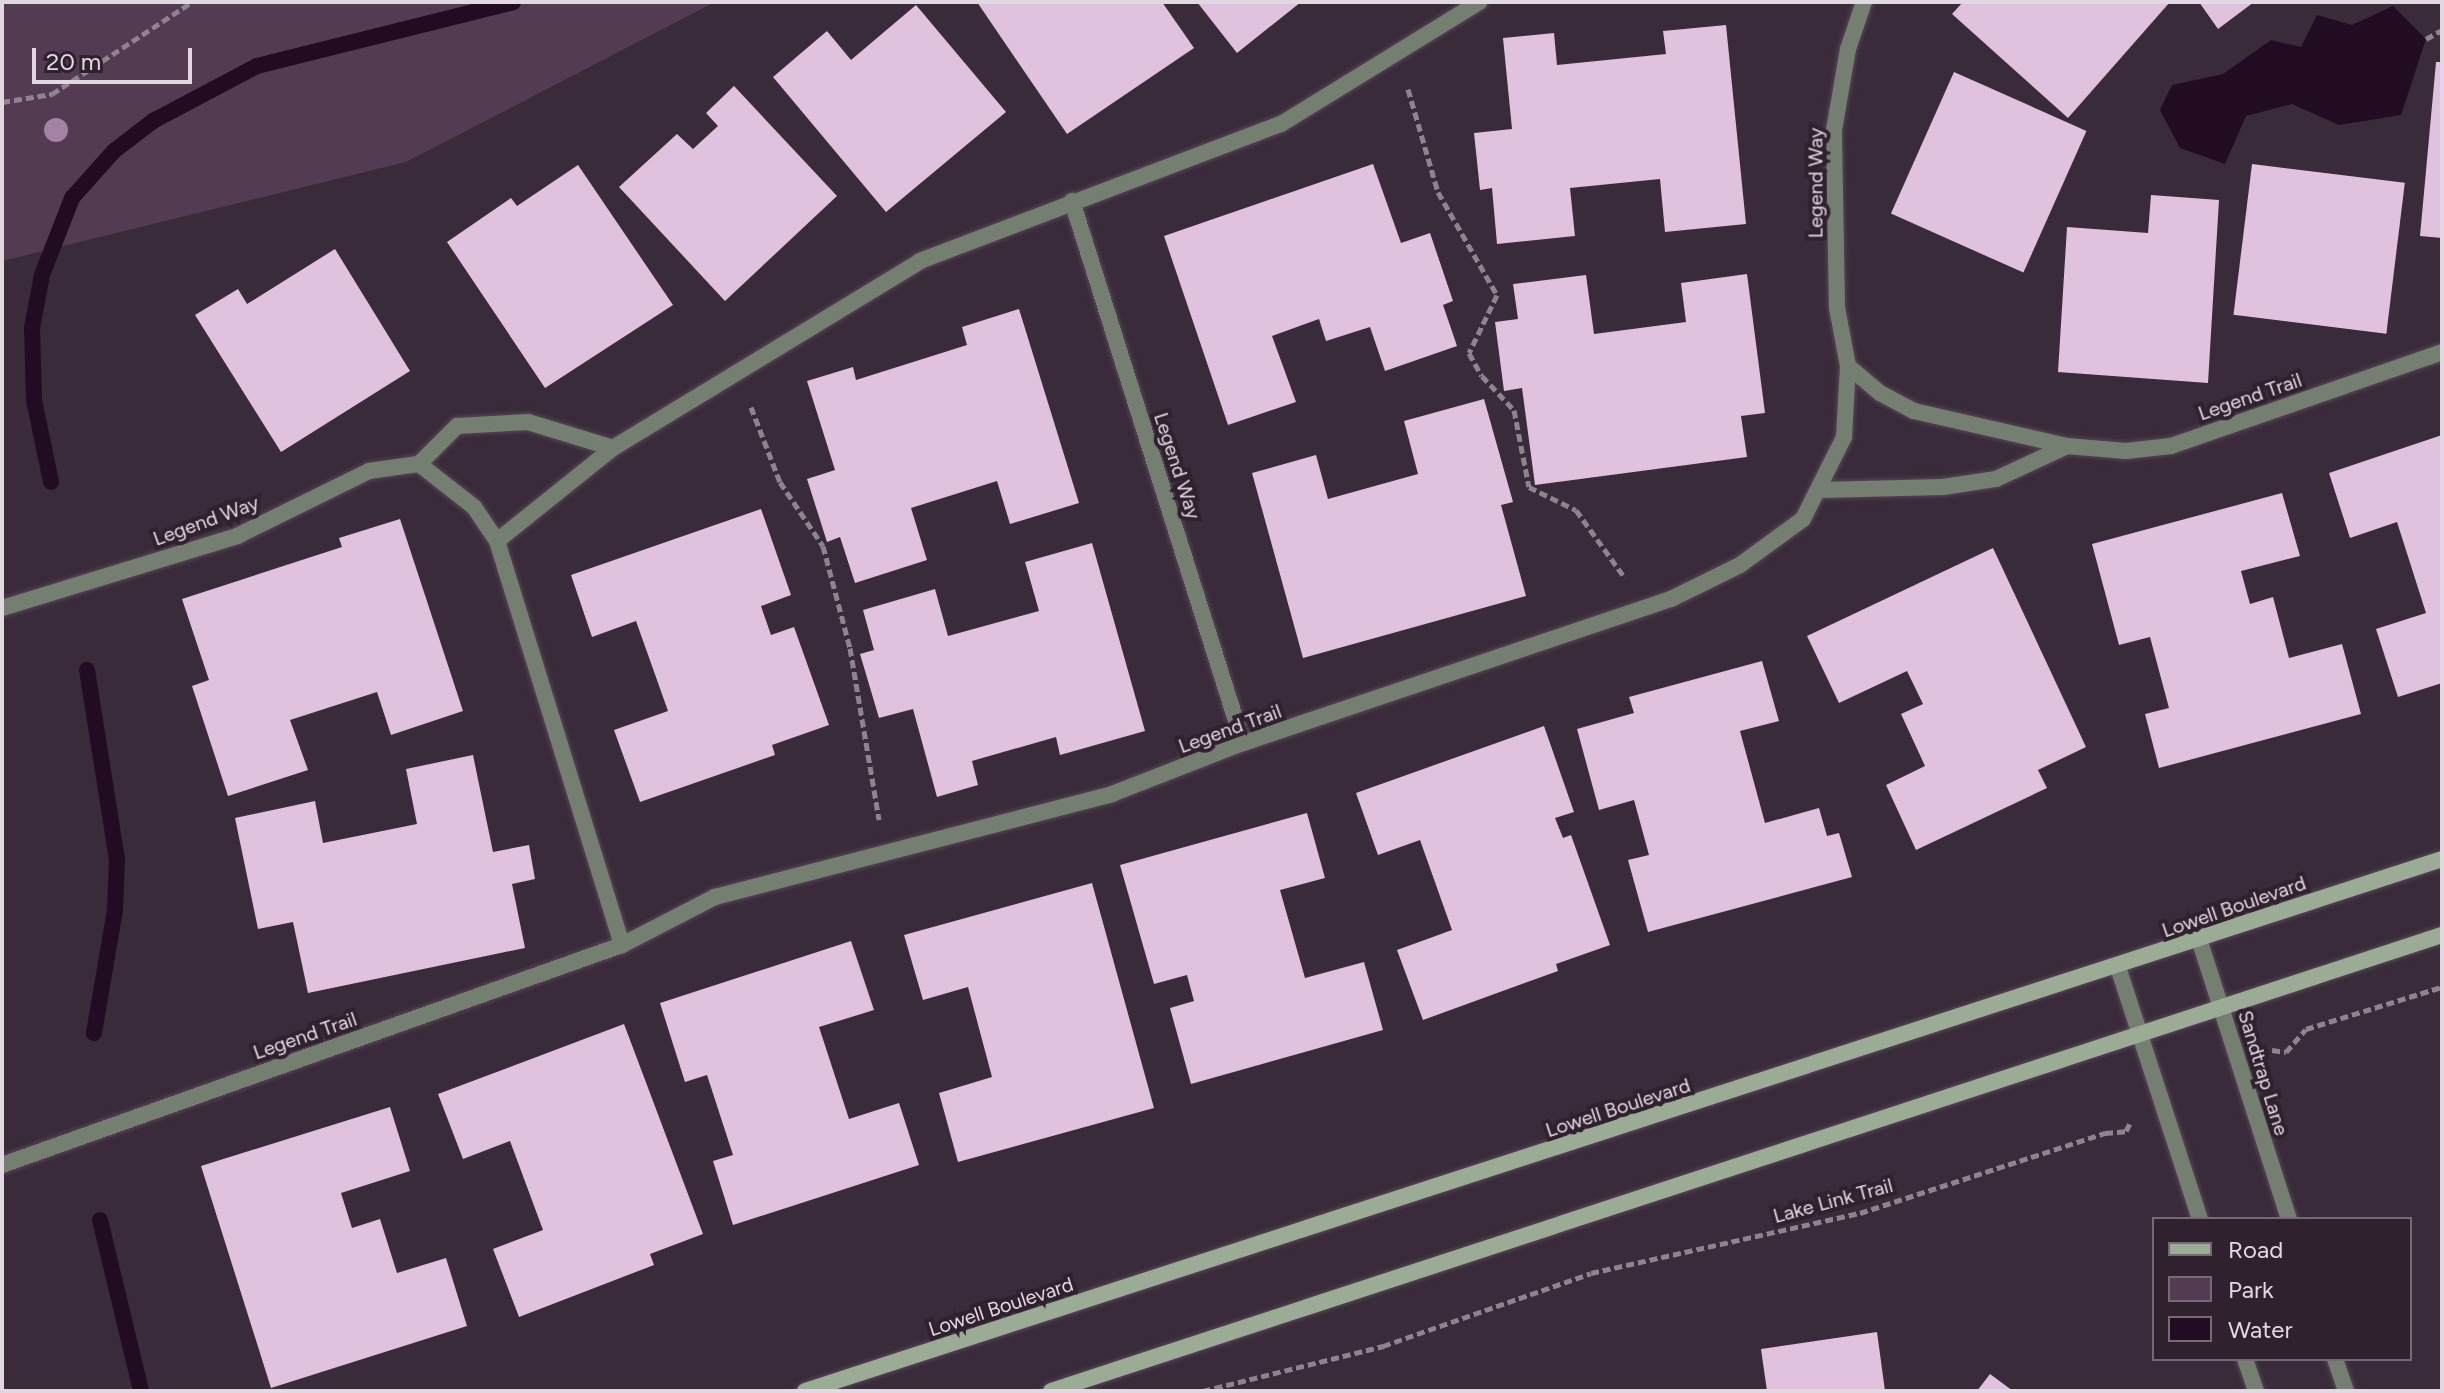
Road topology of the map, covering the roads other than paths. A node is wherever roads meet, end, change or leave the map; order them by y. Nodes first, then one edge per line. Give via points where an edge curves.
1 (1479, 2) edge
2 (1864, 2) edge
3 (1072, 201) junction
4 (2442, 352) edge
5 (1848, 366) junction
6 (2067, 446) junction
7 (613, 448) junction
8 (419, 464) junction
9 (1820, 490) junction
10 (497, 541) junction
11 (2, 608) edge
12 (1243, 743) junction
13 (2442, 859) edge
14 (2442, 935) edge
15 (2199, 939) junction
16 (622, 945) junction
17 (2118, 967) junction
18 (2222, 1009) junction
19 (2141, 1037) junction
20 (2, 1165) edge
21 (2199, 1217) edge
22 (2288, 1217) edge
23 (2246, 1361) edge
24 (2336, 1361) edge
25 (805, 1391) edge
26 (1051, 1391) edge
27 (2256, 1391) edge
28 (2346, 1391) edge

1 - 3 street via 1281,124
2 - 5 street, Legend Way via 1848,49 1834,130 1837,308
3 - 7 street via 920,261
3 - 12 street, Legend Way
4 - 6 street, Legend Trail via 2171,446 2126,451
5 - 6 street, Legend Trail via 1880,393 1914,411
5 - 9 street, Legend Trail via 1844,437
6 - 9 street, Legend Trail via 1996,479 1943,487
7 - 8 street via 528,422 457,426
7 - 10 street
8 - 10 street via 474,507
8 - 11 street, Legend Way via 369,471 237,536
9 - 12 street, Legend Trail via 1803,519 1740,565 1646,608
10 - 16 street
12 - 16 street, Legend Trail via 1112,794 715,897
13 - 15 main road, Lowell Boulevard
14 - 18 main road
15 - 17 main road, Lowell Boulevard
15 - 18 street, Sandtrap Lane
16 - 20 street, Legend Trail
17 - 19 street
17 - 25 main road, Lowell Boulevard
18 - 19 main road
18 - 22 street, Sandtrap Lane
19 - 21 street
19 - 26 main road
23 - 27 street
24 - 28 street

